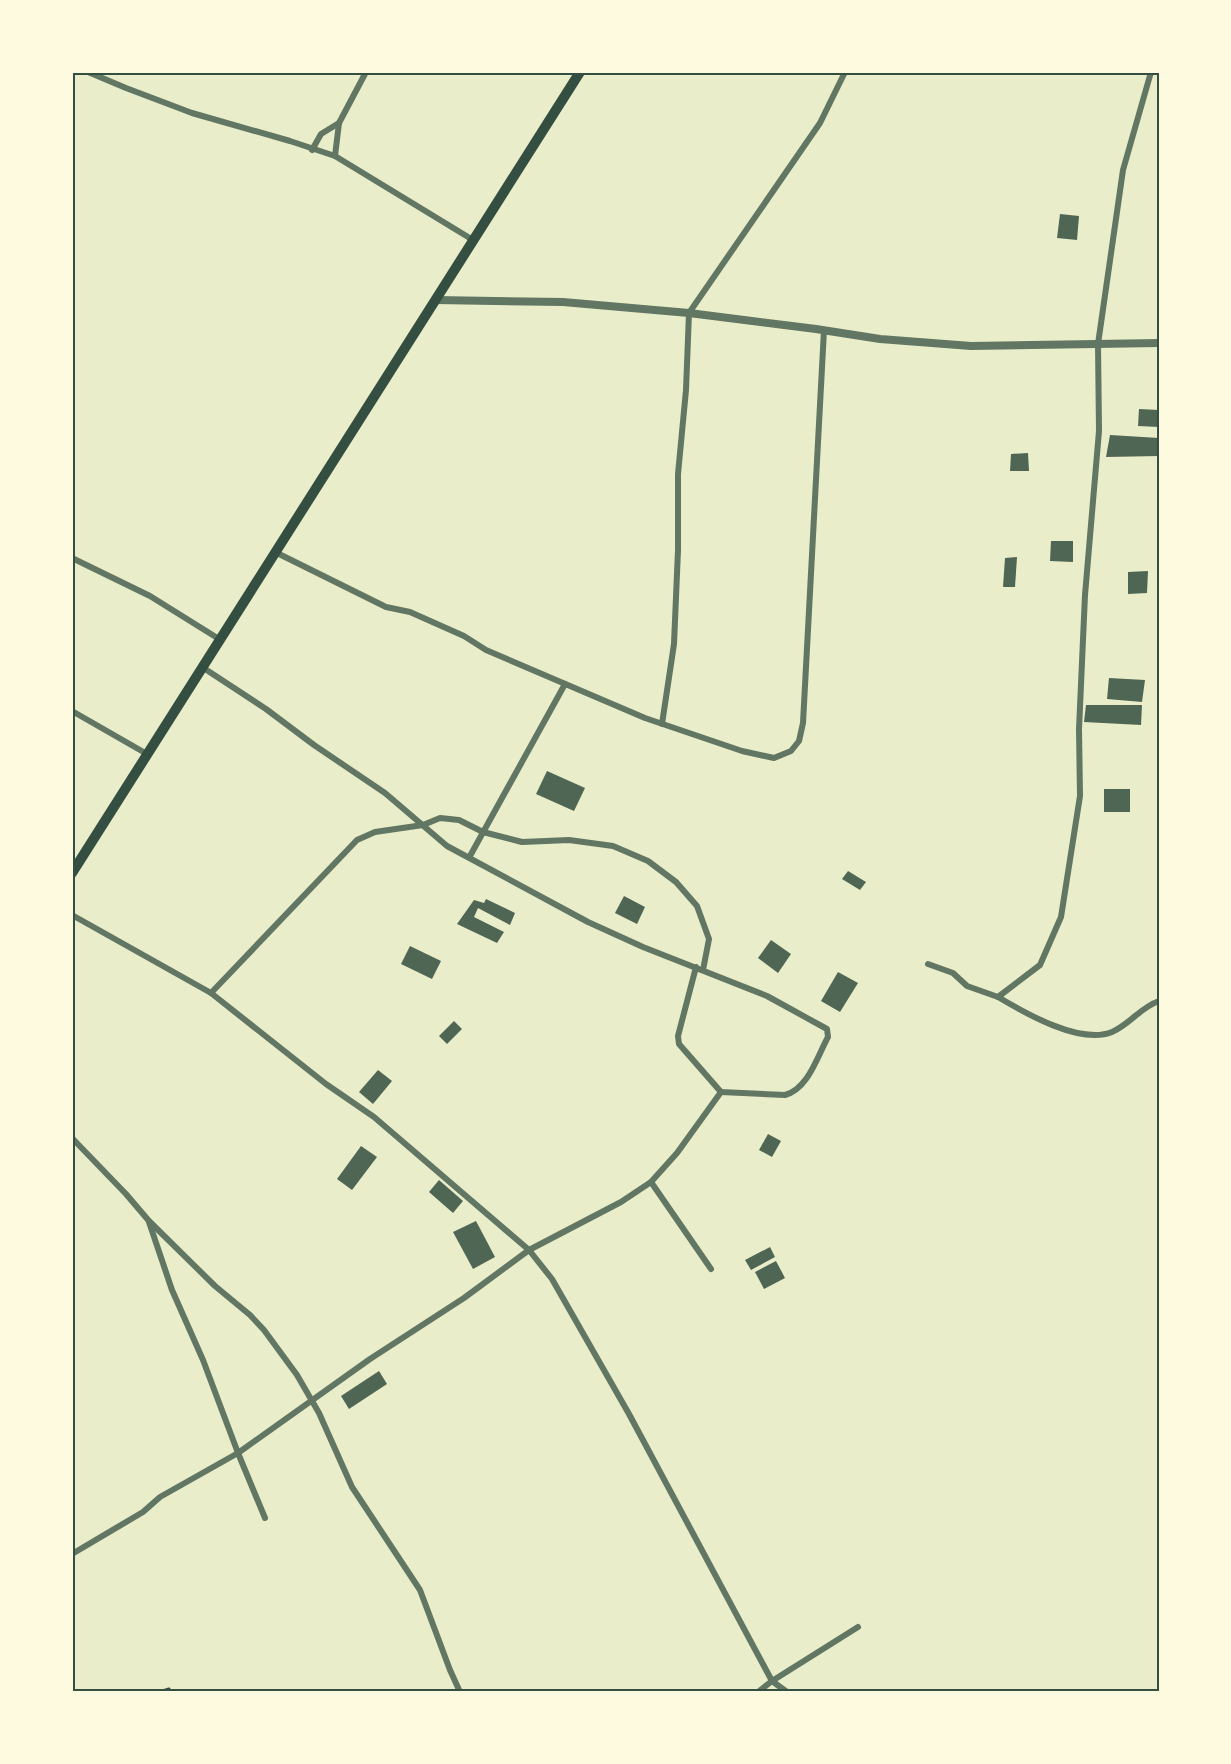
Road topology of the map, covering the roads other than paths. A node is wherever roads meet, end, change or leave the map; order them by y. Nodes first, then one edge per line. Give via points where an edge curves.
1 (88, 72) edge
2 (366, 72) edge
3 (580, 72) edge
4 (845, 72) edge
5 (1151, 72) edge
6 (339, 123) junction
7 (312, 150) junction
8 (335, 156) junction
9 (473, 240) junction
10 (435, 300) junction
11 (689, 313) junction
12 (824, 330) junction
13 (1159, 343) edge
14 (1098, 344) junction
15 (275, 552) junction
16 (72, 558) edge
17 (219, 639) junction
18 (202, 667) junction
19 (566, 684) junction
20 (72, 711) edge
21 (662, 724) junction
22 (147, 754) junction
23 (423, 825) junction
24 (483, 832) junction
25 (470, 856) junction
26 (72, 873) edge
27 (72, 915) edge
28 (928, 964) dead end
29 (699, 968) junction
30 (211, 993) junction
31 (998, 996) junction
32 (1159, 1001) edge
33 (721, 1092) junction
34 (72, 1138) edge
35 (651, 1182) junction
36 (149, 1221) junction
37 (529, 1250) junction
38 (711, 1269) dead end
39 (311, 1401) junction
40 (237, 1453) junction
41 (265, 1518) dead end
42 (72, 1554) edge
43 (858, 1627) dead end
44 (772, 1681) junction
45 (460, 1692) edge
46 (758, 1692) edge
47 (787, 1692) edge

1 - 7 street via 170,105
2 - 6 street
3 - 9 main road
4 - 11 street via 820,123
5 - 14 street via 1124,170
6 - 7 street via 321,135
6 - 8 street
7 - 8 street
8 - 9 street
9 - 10 main road
10 - 11 street via 563,302
10 - 15 main road
11 - 12 street
11 - 21 street via 678,474 674,644
12 - 14 street via 971,346
12 - 21 street via 804,723 799,741 791,751 774,758
13 - 14 street
14 - 31 street via 1099,431 1085,595 1079,807 1061,917 1040,965
15 - 17 main road
15 - 19 street via 386,607 430,620 486,650
16 - 17 street via 150,596
17 - 18 main road
18 - 22 main road
18 - 23 street via 385,793
19 - 21 street
19 - 24 street
20 - 22 street
22 - 26 main road
23 - 24 street via 440,818 459,820
23 - 25 street via 447,846
23 - 30 street via 375,832 357,840
24 - 25 street
24 - 29 street via 522,842 569,840 613,846 648,861 676,882 697,906 709,939
25 - 29 street via 588,922
27 - 30 street
28 - 31 street via 952,973 967,986
29 - 33 street via 678,1036 679,1044
29 - 33 street via 767,996 829,1033 801,1087 794,1093
30 - 37 street via 374,1117
31 - 32 street via 1051,1024 1080,1033 1101,1034 1112,1032
33 - 35 street
34 - 36 street
35 - 37 street
35 - 38 street
36 - 39 street via 264,1330
36 - 40 street
37 - 39 street
37 - 44 street via 552,1279 629,1414
39 - 40 street
39 - 45 street via 352,1487 420,1590
40 - 41 street
40 - 42 street
43 - 44 street
44 - 46 street
44 - 47 street

